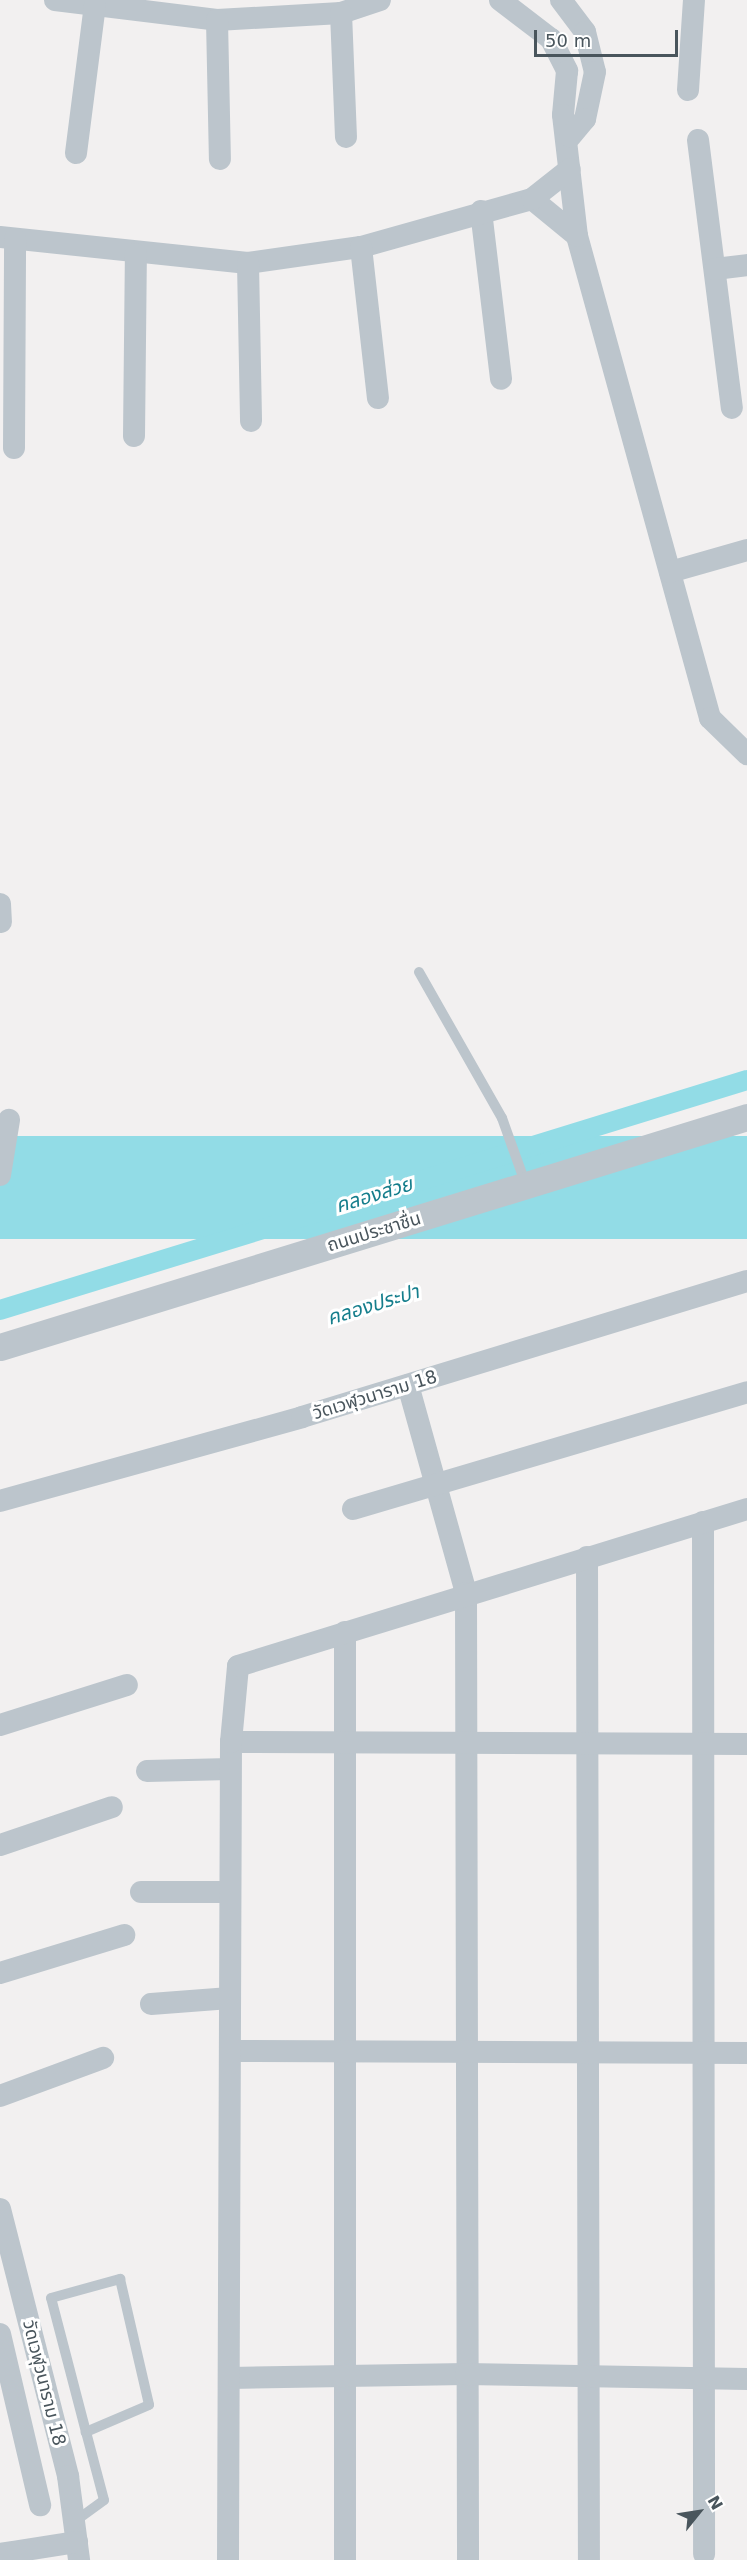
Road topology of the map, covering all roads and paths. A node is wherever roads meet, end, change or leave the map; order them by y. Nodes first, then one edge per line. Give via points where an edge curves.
1 (55, 0) edge
2 (380, 0) edge
3 (500, 0) edge
4 (561, 0) edge
5 (694, 0) edge
6 (95, 5) junction
7 (341, 13) junction
8 (217, 20) junction
9 (688, 90) dead end
10 (346, 137) dead end
11 (570, 137) junction
12 (698, 141) dead end
13 (76, 153) dead end
14 (220, 159) dead end
15 (570, 169) junction
16 (532, 199) junction
17 (482, 211) junction
18 (577, 236) junction
19 (8, 238) edge
20 (362, 247) junction
21 (136, 254) junction
22 (248, 263) junction
23 (747, 265) edge
24 (715, 269) junction
25 (501, 379) dead end
26 (378, 398) dead end
27 (732, 408) dead end
28 (251, 421) dead end
29 (134, 436) dead end
30 (14, 448) dead end
31 (747, 550) edge
32 (670, 572) junction
33 (747, 754) edge
34 (419, 972) dead end
35 (747, 1118) edge
36 (9, 1120) dead end
37 (0, 1175) edge
38 (526, 1185) junction
39 (747, 1281) edge
40 (0, 1347) edge
41 (408, 1385) junction
42 (747, 1392) edge
43 (436, 1485) junction
44 (0, 1502) edge
45 (353, 1509) dead end
46 (747, 1509) edge
47 (703, 1522) junction
48 (587, 1557) junction
49 (466, 1593) junction
50 (345, 1632) junction
51 (127, 1685) dead end
52 (0, 1725) edge
53 (231, 1742) junction
54 (347, 1743) junction
55 (468, 1743) junction
56 (587, 1743) junction
57 (704, 1743) junction
58 (747, 1744) edge
59 (230, 1769) junction
60 (147, 1771) dead end
61 (112, 1807) dead end
62 (0, 1845) edge
63 (141, 1892) dead end
64 (230, 1892) junction
65 (124, 1935) dead end
66 (0, 1973) edge
67 (230, 1998) junction
68 (151, 2004) dead end
69 (230, 2051) junction
70 (347, 2052) junction
71 (467, 2052) junction
72 (586, 2052) junction
73 (703, 2053) junction
74 (747, 2053) edge
75 (103, 2058) dead end
76 (0, 2096) edge
77 (0, 2209) edge
78 (4, 2240) edge
79 (0, 2334) edge
80 (466, 2374) junction
81 (590, 2374) junction
82 (347, 2376) junction
83 (230, 2379) junction
84 (747, 2379) edge
85 (702, 2380) junction
86 (86, 2432) junction
87 (40, 2505) dead end
88 (77, 2541) edge
89 (0, 2554) edge
90 (704, 2554) dead end
91 (228, 2560) edge
92 (345, 2560) edge
93 (468, 2560) edge
94 (589, 2560) edge

1 - 6 street
2 - 7 street
3 - 11 street via 536,24 560,52 567,71 563,115
4 - 11 street via 585,32 595,72 585,119
5 - 9 street
6 - 8 street
6 - 13 street
7 - 8 street
7 - 10 street
8 - 14 street
11 - 15 street
12 - 24 street
15 - 16 street
15 - 18 street
16 - 17 street
16 - 18 street
17 - 20 street
17 - 25 street
18 - 32 street
19 - 21 street
19 - 30 street
20 - 22 street
20 - 26 street
21 - 22 street
21 - 29 street
22 - 28 street
23 - 24 street
24 - 27 street
31 - 32 street
32 - 33 street via 710,717
34 - 38 lane via 502,1118
35 - 38 street, ถนนประชาชื่น
36 - 37 street
38 - 40 street, ถนนประชาชื่น
39 - 41 street, วัดเวฬุวนาราม 18
41 - 43 street
41 - 44 street, วัดเวฬุวนาราม 18
42 - 43 street
43 - 45 street
43 - 49 street
46 - 47 street
47 - 48 street
47 - 57 street
48 - 49 street
48 - 56 street
49 - 50 street
49 - 55 street
50 - 53 street via 238,1666
50 - 54 street
51 - 52 street
53 - 54 street
53 - 59 street
54 - 55 street
54 - 70 street
55 - 56 street
55 - 71 street
56 - 57 street
56 - 72 street
57 - 58 street
57 - 73 street
59 - 60 street
59 - 64 street
61 - 62 street
63 - 64 street
64 - 67 street
65 - 66 street
67 - 68 street
67 - 69 street
69 - 70 street
69 - 83 street
70 - 71 street
70 - 82 street
71 - 72 street
71 - 80 street
72 - 73 street
72 - 81 street
73 - 74 street
73 - 85 street
75 - 76 street
77 - 78 street, วัดเวฬุวนาราม 18
78 - 88 street, วัดเวฬุวนาราม 18 via 68,2476
79 - 87 street
80 - 81 street
80 - 82 street
80 - 93 street
81 - 85 street
81 - 94 street
82 - 83 street
82 - 92 street
83 - 91 street
84 - 85 street
85 - 90 street
86 - 86 lane via 51,2298 120,2278 149,2405
86 - 88 lane via 104,2500
88 - 89 street

